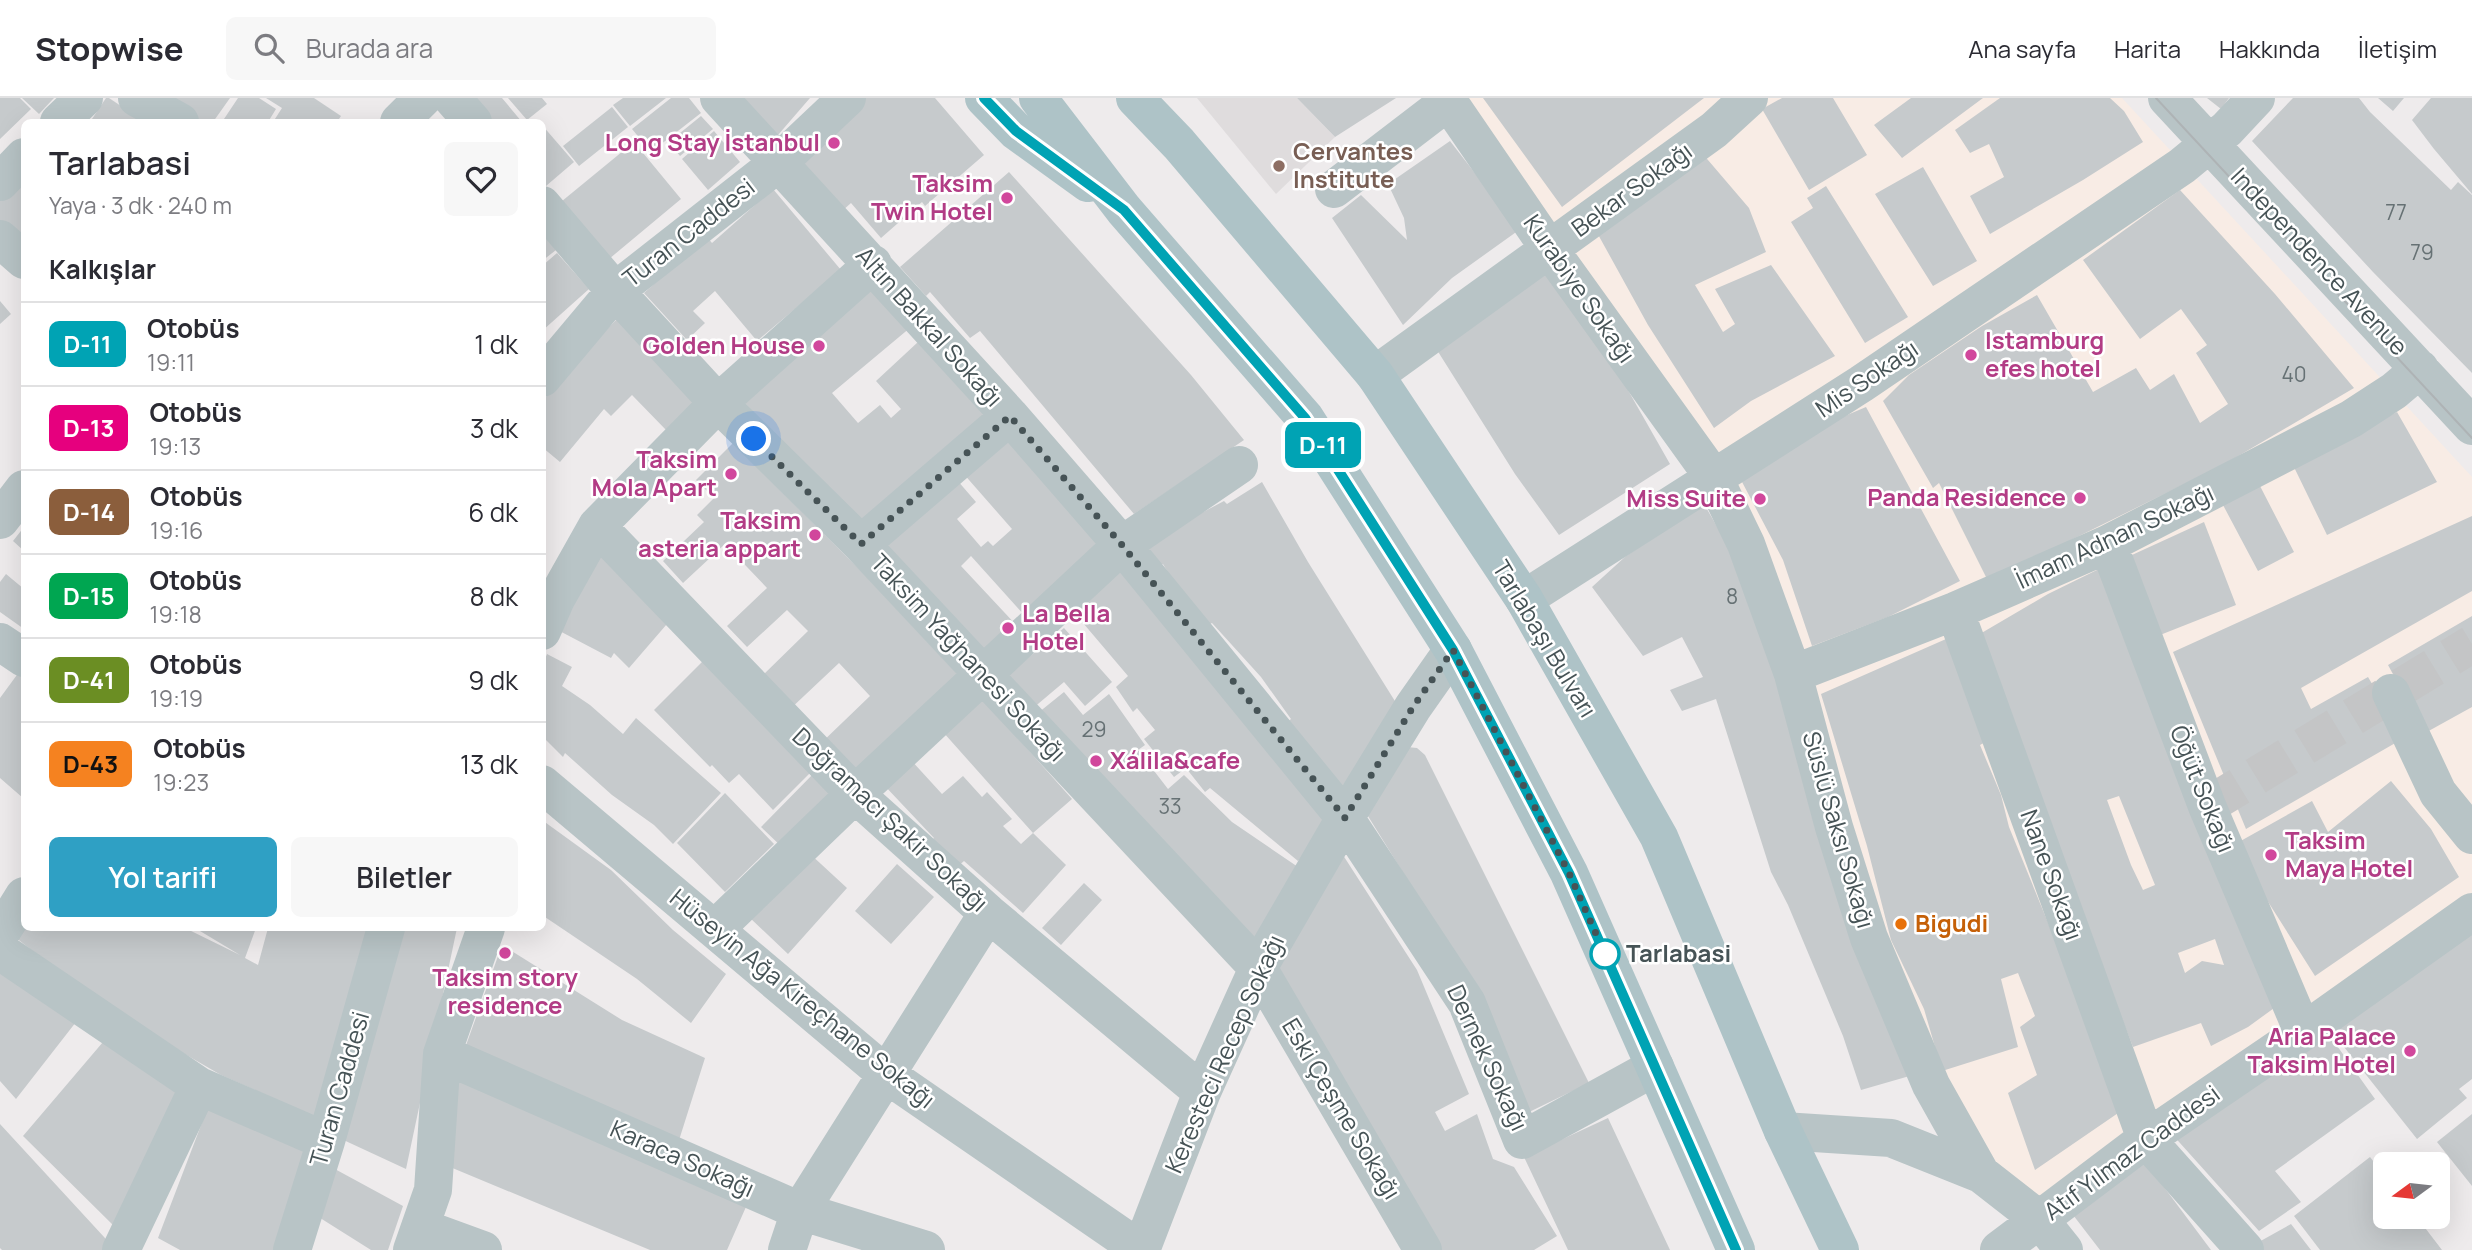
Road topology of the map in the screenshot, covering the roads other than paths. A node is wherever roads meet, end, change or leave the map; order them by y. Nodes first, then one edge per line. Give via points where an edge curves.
1 (84, 98) edge
2 (137, 98) edge
3 (423, 98) edge
4 (452, 98) edge
5 (719, 98) edge
6 (847, 98) edge
7 (984, 98) edge
8 (1038, 98) edge
9 (1135, 98) edge
10 (1154, 98) edge
11 (1749, 98) edge
12 (2167, 98) edge
13 (2256, 98) edge
14 (1447, 99) edge
15 (62, 119) edge
16 (175, 119) edge
17 (401, 119) edge
18 (470, 119) edge
19 (1179, 144) junction
20 (2206, 146) junction
21 (21, 160) edge
22 (777, 164) junction
23 (0, 182) edge
24 (1334, 189) dead end
25 (546, 210) edge
26 (1124, 210) junction
27 (0, 239) edge
28 (1550, 250) junction
29 (21, 257) edge
30 (873, 264) junction
31 (615, 291) junction
32 (2420, 369) junction
33 (546, 373) edge
34 (1375, 375) junction
35 (718, 403) junction
36 (1010, 416) junction
37 (2472, 426) edge
38 (1239, 465) dead end
39 (1714, 478) junction
40 (21, 493) edge
41 (0, 520) edge
42 (597, 526) junction
43 (861, 544) junction
44 (2108, 544) junction
45 (1122, 545) junction
46 (1524, 599) junction
47 (1955, 611) junction
48 (546, 622) edge
49 (0, 642) edge
50 (1453, 650) junction
51 (21, 656) edge
52 (1793, 674) junction
53 (985, 675) junction
54 (2391, 693) dead end
55 (546, 787) edge
56 (855, 794) junction
57 (1345, 818) junction
58 (2472, 835) edge
59 (21, 900) edge
60 (2472, 912) edge
61 (988, 913) junction
62 (715, 929) junction
63 (385, 931) edge
64 (485, 931) edge
65 (0, 934) edge
66 (0, 951) edge
67 (1258, 968) junction
68 (2303, 1032) junction
69 (442, 1055) junction
70 (1655, 1067) junction
71 (887, 1075) junction
72 (199, 1086) junction
73 (1202, 1092) junction
74 (1783, 1131) junction
75 (2146, 1139) junction
76 (326, 1142) junction
77 (1981, 1174) junction
78 (800, 1211) junction
79 (2040, 1220) junction
80 (416, 1238) edge
81 (121, 1250) edge
82 (292, 1250) edge
83 (483, 1250) edge
84 (787, 1250) edge
85 (926, 1250) edge
86 (1141, 1250) edge
87 (1423, 1250) edge
88 (1736, 1250) edge
89 (1840, 1250) edge
90 (1999, 1250) edge
91 (2064, 1250) edge
92 (2245, 1250) edge

1 - 15 street
2 - 16 street
3 - 17 street
4 - 18 street
5 - 22 street, Altın Bakkal Sokağı
6 - 22 street, Turan Caddesi
7 - 26 main road via 1016,131
8 - 26 main road
9 - 19 main road, Tarlabaşı Bulvarı
10 - 19 main road
11 - 28 street, Bekar Sokağı via 1714,130
12 - 20 street, Independence Avenue
13 - 20 street, Mis Sokağı
14 - 24 street
14 - 28 street, Kurabiye Sokağı
19 - 34 main road, Tarlabaşı Bulvarı
20 - 32 street, Independence Avenue
20 - 39 street, Mis Sokağı via 1861,384
21 - 23 street
22 - 30 street, Altın Bakkal Sokağı
22 - 31 street, Turan Caddesi
25 - 31 street, Taksim Yağhanesi Sokağı
26 - 50 main road via 1305,418
27 - 29 street
28 - 34 street, Bekar Sokağı
28 - 39 street, Kurabiye Sokağı
30 - 35 street
30 - 36 street, Altın Bakkal Sokağı
31 - 33 street, Turan Caddesi
31 - 35 street, Taksim Yağhanesi Sokağı
32 - 37 street, Independence Avenue
32 - 44 street, İmam Adnan Sokağı via 2351,419
34 - 46 main road, Tarlabaşı Bulvarı
35 - 42 street
35 - 43 street, Taksim Yağhanesi Sokağı
36 - 43 street
36 - 45 street, Altın Bakkal Sokağı
38 - 45 street
39 - 46 street, Mis Sokağı
39 - 52 street, Süslü Saksı Sokağı via 1745,544
40 - 41 street
42 - 48 street
42 - 56 street, Doğramacı Şakir Sokağı
43 - 53 street, Taksim Yağhanesi Sokağı
44 - 47 street, İmam Adnan Sokağı
44 - 68 street, Öğüt Sokağı via 2207,806
45 - 53 street
45 - 57 street, Altın Bakkal Sokağı
46 - 74 main road, Tarlabaşı Bulvarı via 1659,837
47 - 52 street, İmam Adnan Sokağı
47 - 75 street, Nane Sokağı
49 - 51 street
50 - 57 street, Keresteci Recep Sokağı
50 - 70 main road via 1569,873
52 - 77 street, Süslü Saksı Sokağı via 1833,827 1869,938 1931,1086
53 - 56 street
53 - 67 street, Taksim Yağhanesi Sokağı
54 - 58 street via 2438,793
55 - 62 street, Hüseyin Ağa Kireçhane Sokağı
56 - 61 street, Doğramacı Şakir Sokağı
56 - 62 street
57 - 67 street, Keresteci Recep Sokağı
57 - 70 street, Dernek Sokağı via 1467,1003 1522,1140
59 - 65 street
60 - 68 street, Atıf Yılmaz Caddesi
61 - 71 street
61 - 73 street, Doğramacı Şakir Sokağı
62 - 71 street, Hüseyin Ağa Kireçhane Sokağı
63 - 76 street, Turan Caddesi
64 - 69 street
66 - 72 street
67 - 73 street, Keresteci Recep Sokağı
67 - 87 street, Eski Çeşme Sokağı
68 - 75 street, Atıf Yılmaz Caddesi
69 - 78 street, Karaca Sokağı
69 - 80 street via 433,1191
70 - 88 main road
71 - 78 street
71 - 86 street, Hüseyin Ağa Kireçhane Sokağı
72 - 76 street
72 - 81 street
73 - 86 street, Keresteci Recep Sokağı
74 - 77 street via 1891,1138
74 - 89 main road, Tarlabaşı Bulvarı
75 - 79 street, Atıf Yılmaz Caddesi
75 - 92 street
76 - 82 street, Turan Caddesi
77 - 79 street
78 - 84 street
78 - 85 street, Karaca Sokağı
79 - 90 street, Atıf Yılmaz Caddesi
79 - 91 street
80 - 83 street

